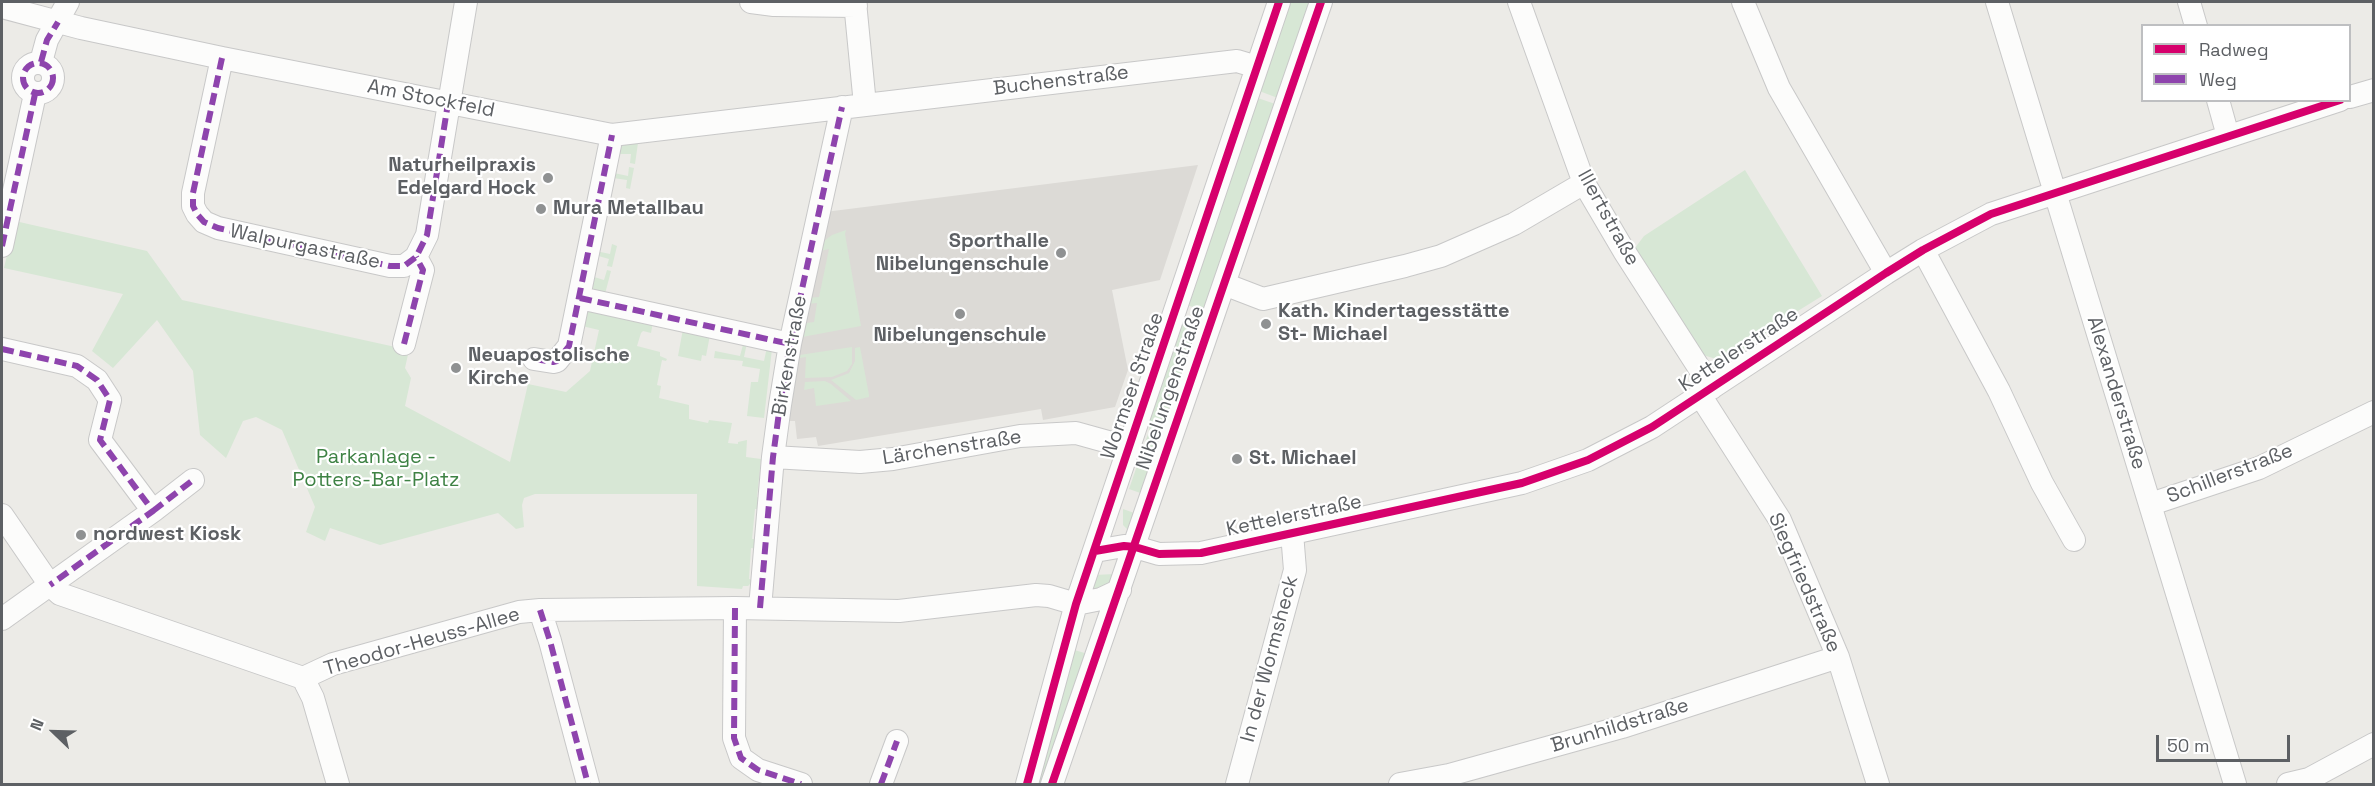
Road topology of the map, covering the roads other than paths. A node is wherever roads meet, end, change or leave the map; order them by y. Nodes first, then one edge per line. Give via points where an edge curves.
1 (466, 2) edge
2 (751, 2) edge
3 (1279, 2) edge
4 (1321, 2) edge
5 (1519, 2) edge
6 (1743, 2) edge
7 (1997, 2) edge
8 (2189, 2) edge
9 (856, 4) edge
10 (2, 7) edge
11 (63, 12) edge
12 (2195, 24) edge
13 (222, 58) junction
14 (1257, 67) junction
15 (2373, 90) edge
16 (2351, 96) edge
17 (2219, 102) edge
18 (2334, 102) edge
19 (448, 103) junction
20 (865, 105) junction
21 (842, 107) junction
22 (612, 135) junction
23 (2228, 136) junction
24 (1584, 183) junction
25 (2055, 192) junction
26 (2, 246) edge
27 (1923, 250) junction
28 (416, 257) junction
29 (1886, 273) junction
30 (1224, 284) junction
31 (580, 298) junction
32 (404, 344) dead end
33 (790, 344) junction
34 (2, 349) edge
35 (534, 359) dead end
36 (1706, 391) junction
37 (2373, 412) edge
38 (1130, 448) junction
39 (773, 457) junction
40 (193, 480) dead end
41 (2151, 504) junction
42 (153, 511) junction
43 (2, 515) edge
44 (1107, 515) junction
45 (1292, 533) junction
46 (2074, 540) dead end
47 (1135, 547) junction
48 (1095, 551) junction
49 (50, 585) junction
50 (1120, 590) junction
51 (1076, 604) junction
52 (735, 608) junction
53 (760, 608) junction
54 (540, 610) junction
55 (2, 619) edge
56 (1102, 641) junction
57 (1838, 657) junction
58 (303, 678) junction
59 (897, 741) dead end
60 (2373, 744) edge
61 (338, 784) edge
62 (588, 784) edge
63 (801, 784) edge
64 (881, 784) edge
65 (1027, 784) edge
66 (1052, 784) edge
67 (1237, 784) edge
68 (1400, 784) edge
69 (1878, 784) edge
70 (2235, 784) edge
71 (2288, 784) edge

1 - 19 street
2 - 9 street
3 - 14 street, Wormser Straße
4 - 30 street, Nibelungenstraße
5 - 24 street, Illertstraße
6 - 29 street via 1779,88
7 - 25 street, Alexanderstraße
8 - 12 street
9 - 20 street
10 - 11 street, Am Stockfeld
11 - 13 street, Am Stockfeld
11 - 26 street via 47,39 41,63 49,67 52,86 35,94
13 - 19 street, Am Stockfeld
13 - 28 street, Walpurgastraße via 193,193 193,206 204,222 390,266 404,266
14 - 20 street, Buchenstraße via 1238,61
14 - 38 street, Wormser Straße
15 - 16 street
17 - 23 street
18 - 23 street, Kettelerstraße
19 - 22 street, Am Stockfeld
19 - 28 street via 427,235
20 - 21 street, Am Stockfeld
21 - 22 street, Am Stockfeld
21 - 33 street, Birkenstraße
22 - 31 street
23 - 25 street, Kettelerstraße
24 - 30 street via 1514,224 1441,256 1263,299
24 - 36 street, Illertstraße
25 - 27 street, Kettelerstraße via 1991,214
25 - 41 street, Alexanderstraße
27 - 29 street, Kettelerstraße
27 - 46 street
28 - 32 street via 423,270
29 - 36 street, Kettelerstraße
30 - 47 street, Nibelungenstraße
31 - 33 street
31 - 35 street via 569,346 562,357 553,362
33 - 39 street, Birkenstraße
34 - 42 street via 77,366 96,380 111,400 100,440
36 - 45 street, Kettelerstraße via 1652,427 1588,460 1522,483
36 - 57 street, Siegfriedstraße via 1779,520
37 - 41 street, Schillerstraße via 2259,468
38 - 39 street, Lärchenstraße via 1076,433 1020,436 860,462
38 - 44 street, Wormser Straße
39 - 53 street, Birkenstraße
40 - 42 street
41 - 70 street, Alexanderstraße
42 - 49 street
43 - 49 street, Theodor-Heuss-Allee
44 - 47 street
44 - 48 street, Wormser Straße
45 - 47 street, Kettelerstraße via 1193,554 1159,554
45 - 67 street, In der Wormsheck via 1295,570
47 - 48 street, Kettelerstraße
47 - 50 street, Nibelungenstraße
48 - 51 street, Wormser Straße
49 - 55 street
49 - 58 street, Theodor-Heuss-Allee via 60,594
50 - 51 street
50 - 56 street, Nibelungenstraße
51 - 53 street, Theodor-Heuss-Allee via 1036,595 899,611
51 - 56 street
51 - 65 street, Wormser Straße
52 - 53 street, Theodor-Heuss-Allee
52 - 54 street, Theodor-Heuss-Allee
52 - 63 street via 734,738 741,758 758,770
54 - 58 street, Theodor-Heuss-Allee via 519,612 333,664
54 - 62 street
56 - 66 street, Nibelungenstraße
57 - 68 street, Brunhildstraße via 1622,727 1449,775
57 - 69 street, Siegfriedstraße
58 - 61 street via 314,698
59 - 64 street
60 - 71 street via 2308,778

